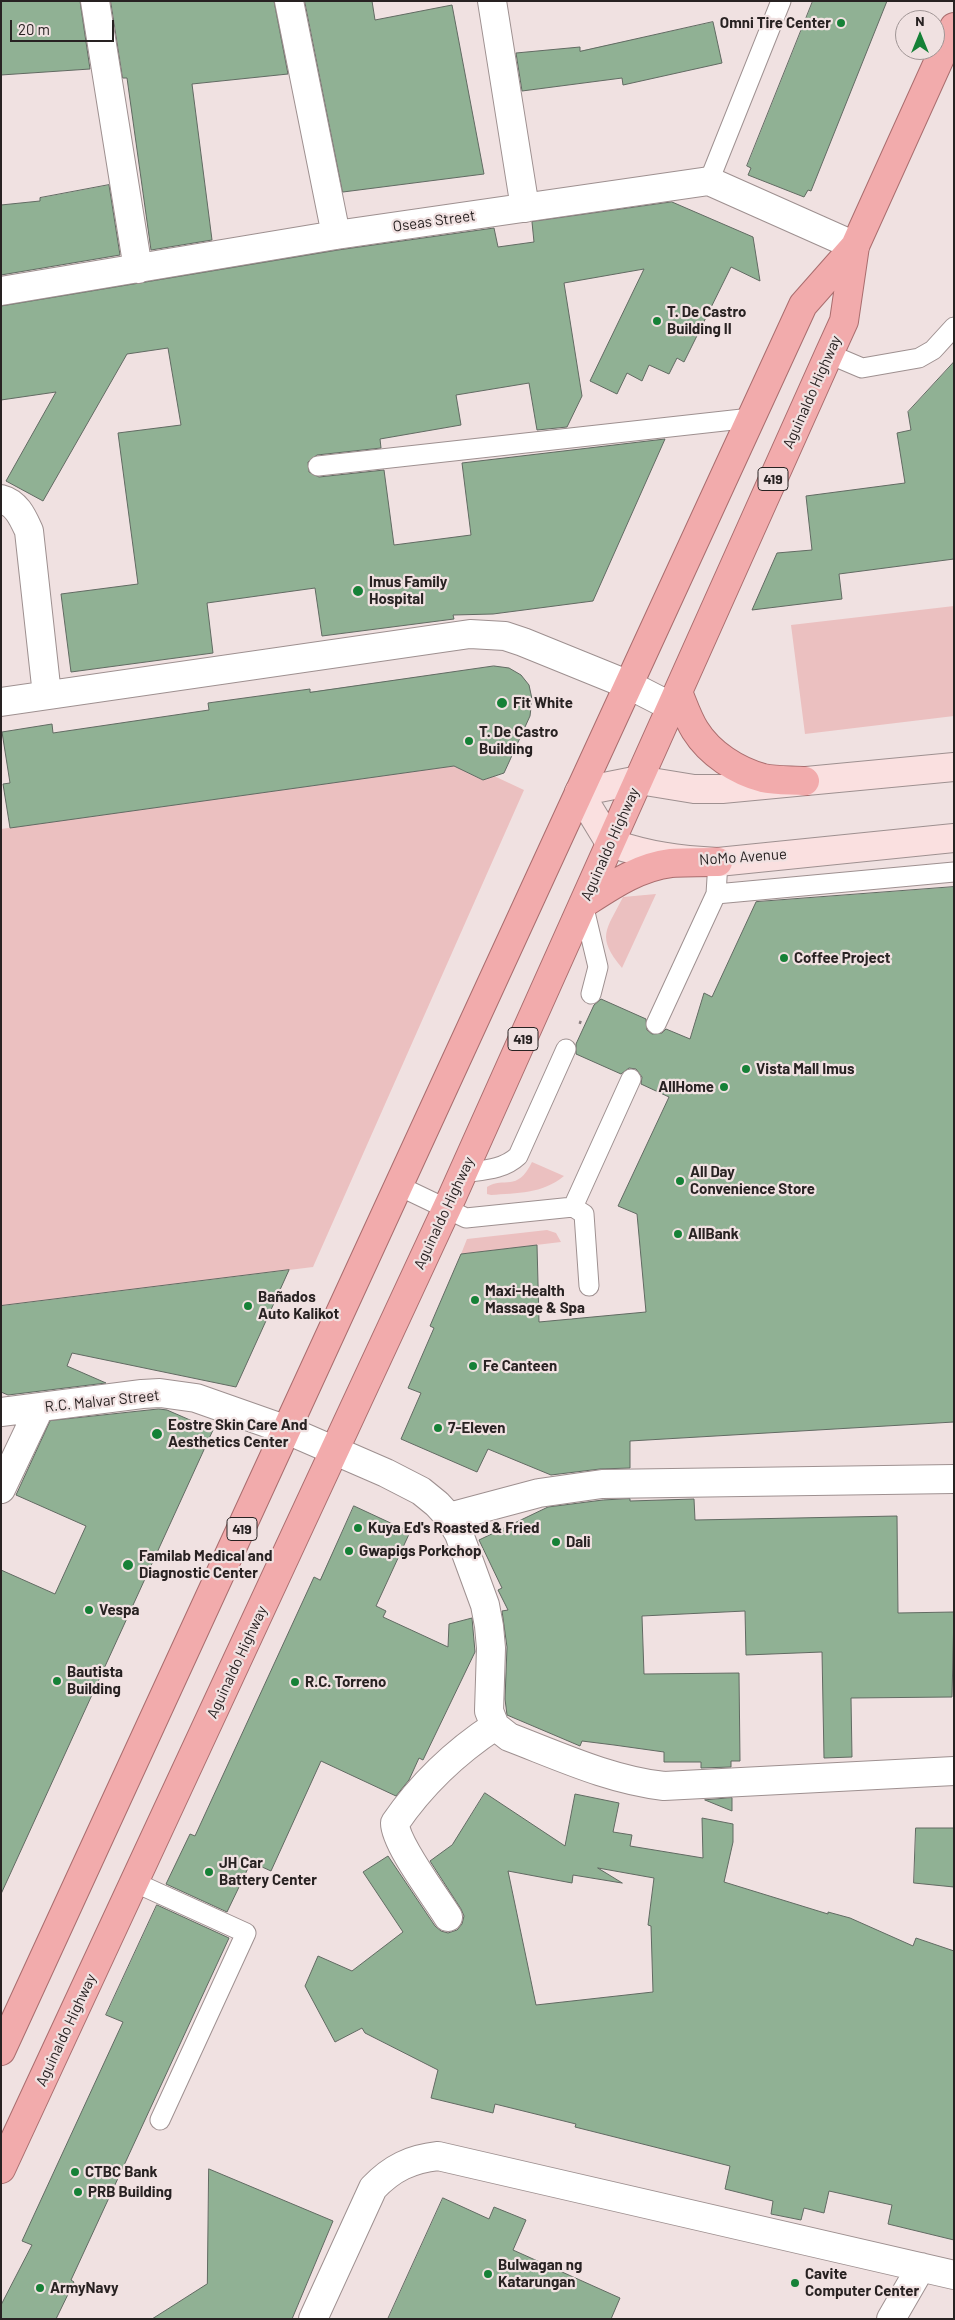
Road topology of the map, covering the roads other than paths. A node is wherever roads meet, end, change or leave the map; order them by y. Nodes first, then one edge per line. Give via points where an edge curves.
1 (96, 1) edge
2 (289, 1) edge
3 (492, 1) edge
4 (781, 1) edge
5 (954, 28) edge
6 (709, 180) junction
7 (525, 208) junction
8 (336, 235) junction
9 (855, 246) junction
10 (138, 269) junction
11 (1, 291) edge
12 (954, 327) edge
13 (829, 354) junction
14 (751, 418) junction
15 (318, 466) dead end
16 (1, 499) edge
17 (629, 685) junction
18 (47, 695) junction
19 (675, 700) junction
20 (1, 702) edge
21 (954, 767) edge
22 (639, 780) junction
23 (805, 781) junction
24 (579, 792) junction
25 (954, 838) edge
26 (610, 843) junction
27 (718, 862) junction
28 (954, 872) edge
29 (716, 894) junction
30 (583, 904) junction
31 (591, 994) dead end
32 (656, 1024) dead end
33 (566, 1049) dead end
34 (631, 1079) dead end
35 (463, 1173) junction
36 (399, 1186) junction
37 (573, 1207) junction
38 (447, 1208) junction
39 (589, 1286) dead end
40 (40, 1407) junction
41 (1, 1412) edge
42 (287, 1430) junction
43 (334, 1451) junction
44 (954, 1479) edge
45 (1, 1489) edge
46 (450, 1517) junction
47 (495, 1726) junction
48 (954, 1771) edge
49 (134, 1882) junction
50 (448, 1917) dead end
51 (1, 2051) edge
52 (160, 2120) dead end
53 (1, 2169) edge
54 (921, 2267) junction
55 (954, 2275) edge
56 (313, 2319) edge
57 (891, 2319) edge

1 - 10 street
2 - 8 street
3 - 7 street
4 - 6 lane
5 - 9 highway, Aguinaldo Highway / 419
6 - 7 street, Oseas Street
6 - 9 street
7 - 8 street, Oseas Street
8 - 10 street, Oseas Street
9 - 13 highway, Aguinaldo Highway / 419 via 844,321
9 - 14 highway, Aguinaldo Highway / 419 via 803,305
10 - 11 street, Oseas Street
12 - 13 lane via 933,350 919,358 862,368
13 - 19 highway, Aguinaldo Highway / 419
14 - 15 lane
14 - 17 highway, Aguinaldo Highway / 419
16 - 18 street via 8,500 21,513 29,532
17 - 18 street via 505,636 470,634
17 - 19 street
17 - 24 highway, Aguinaldo Highway / 419
18 - 20 street
19 - 22 highway, Aguinaldo Highway / 419
19 - 23 highway via 695,731 727,762 764,778
21 - 23 main road
22 - 23 main road via 722,790
22 - 24 main road
22 - 26 highway, Aguinaldo Highway / 419
24 - 26 main road
24 - 36 highway, Aguinaldo Highway / 419
25 - 27 main road, NoMo Avenue
26 - 27 main road, NoMo Avenue via 645,855
26 - 30 highway, Aguinaldo Highway / 419
27 - 29 lane
27 - 30 highway via 670,863 646,869 624,878
28 - 29 lane
29 - 32 lane
30 - 31 lane via 598,967
30 - 35 highway, Aguinaldo Highway / 419
33 - 35 lane via 518,1156 510,1164
34 - 37 lane
35 - 38 highway, Aguinaldo Highway / 419
36 - 38 lane
36 - 42 highway, Aguinaldo Highway / 419
37 - 38 lane via 466,1218
37 - 39 lane via 584,1214
38 - 43 highway, Aguinaldo Highway / 419
40 - 41 street, R.C. Malvar Street
40 - 42 street, R.C. Malvar Street via 160,1393 196,1398
40 - 45 street
42 - 43 street, R.C. Malvar Street
42 - 51 highway, Aguinaldo Highway / 419
43 - 46 street, R.C. Malvar Street via 421,1491
43 - 49 highway, Aguinaldo Highway / 419
44 - 46 street via 602,1484 540,1492
46 - 47 street via 485,1604 490,1648 489,1711
47 - 48 street via 508,1737 641,1784 691,1786
47 - 50 street via 470,1742 434,1776 395,1823 402,1844
49 - 52 lane via 246,1933
49 - 53 highway, Aguinaldo Highway / 419
54 - 55 street
54 - 56 street via 438,2156 402,2164 373,2188
54 - 57 street

